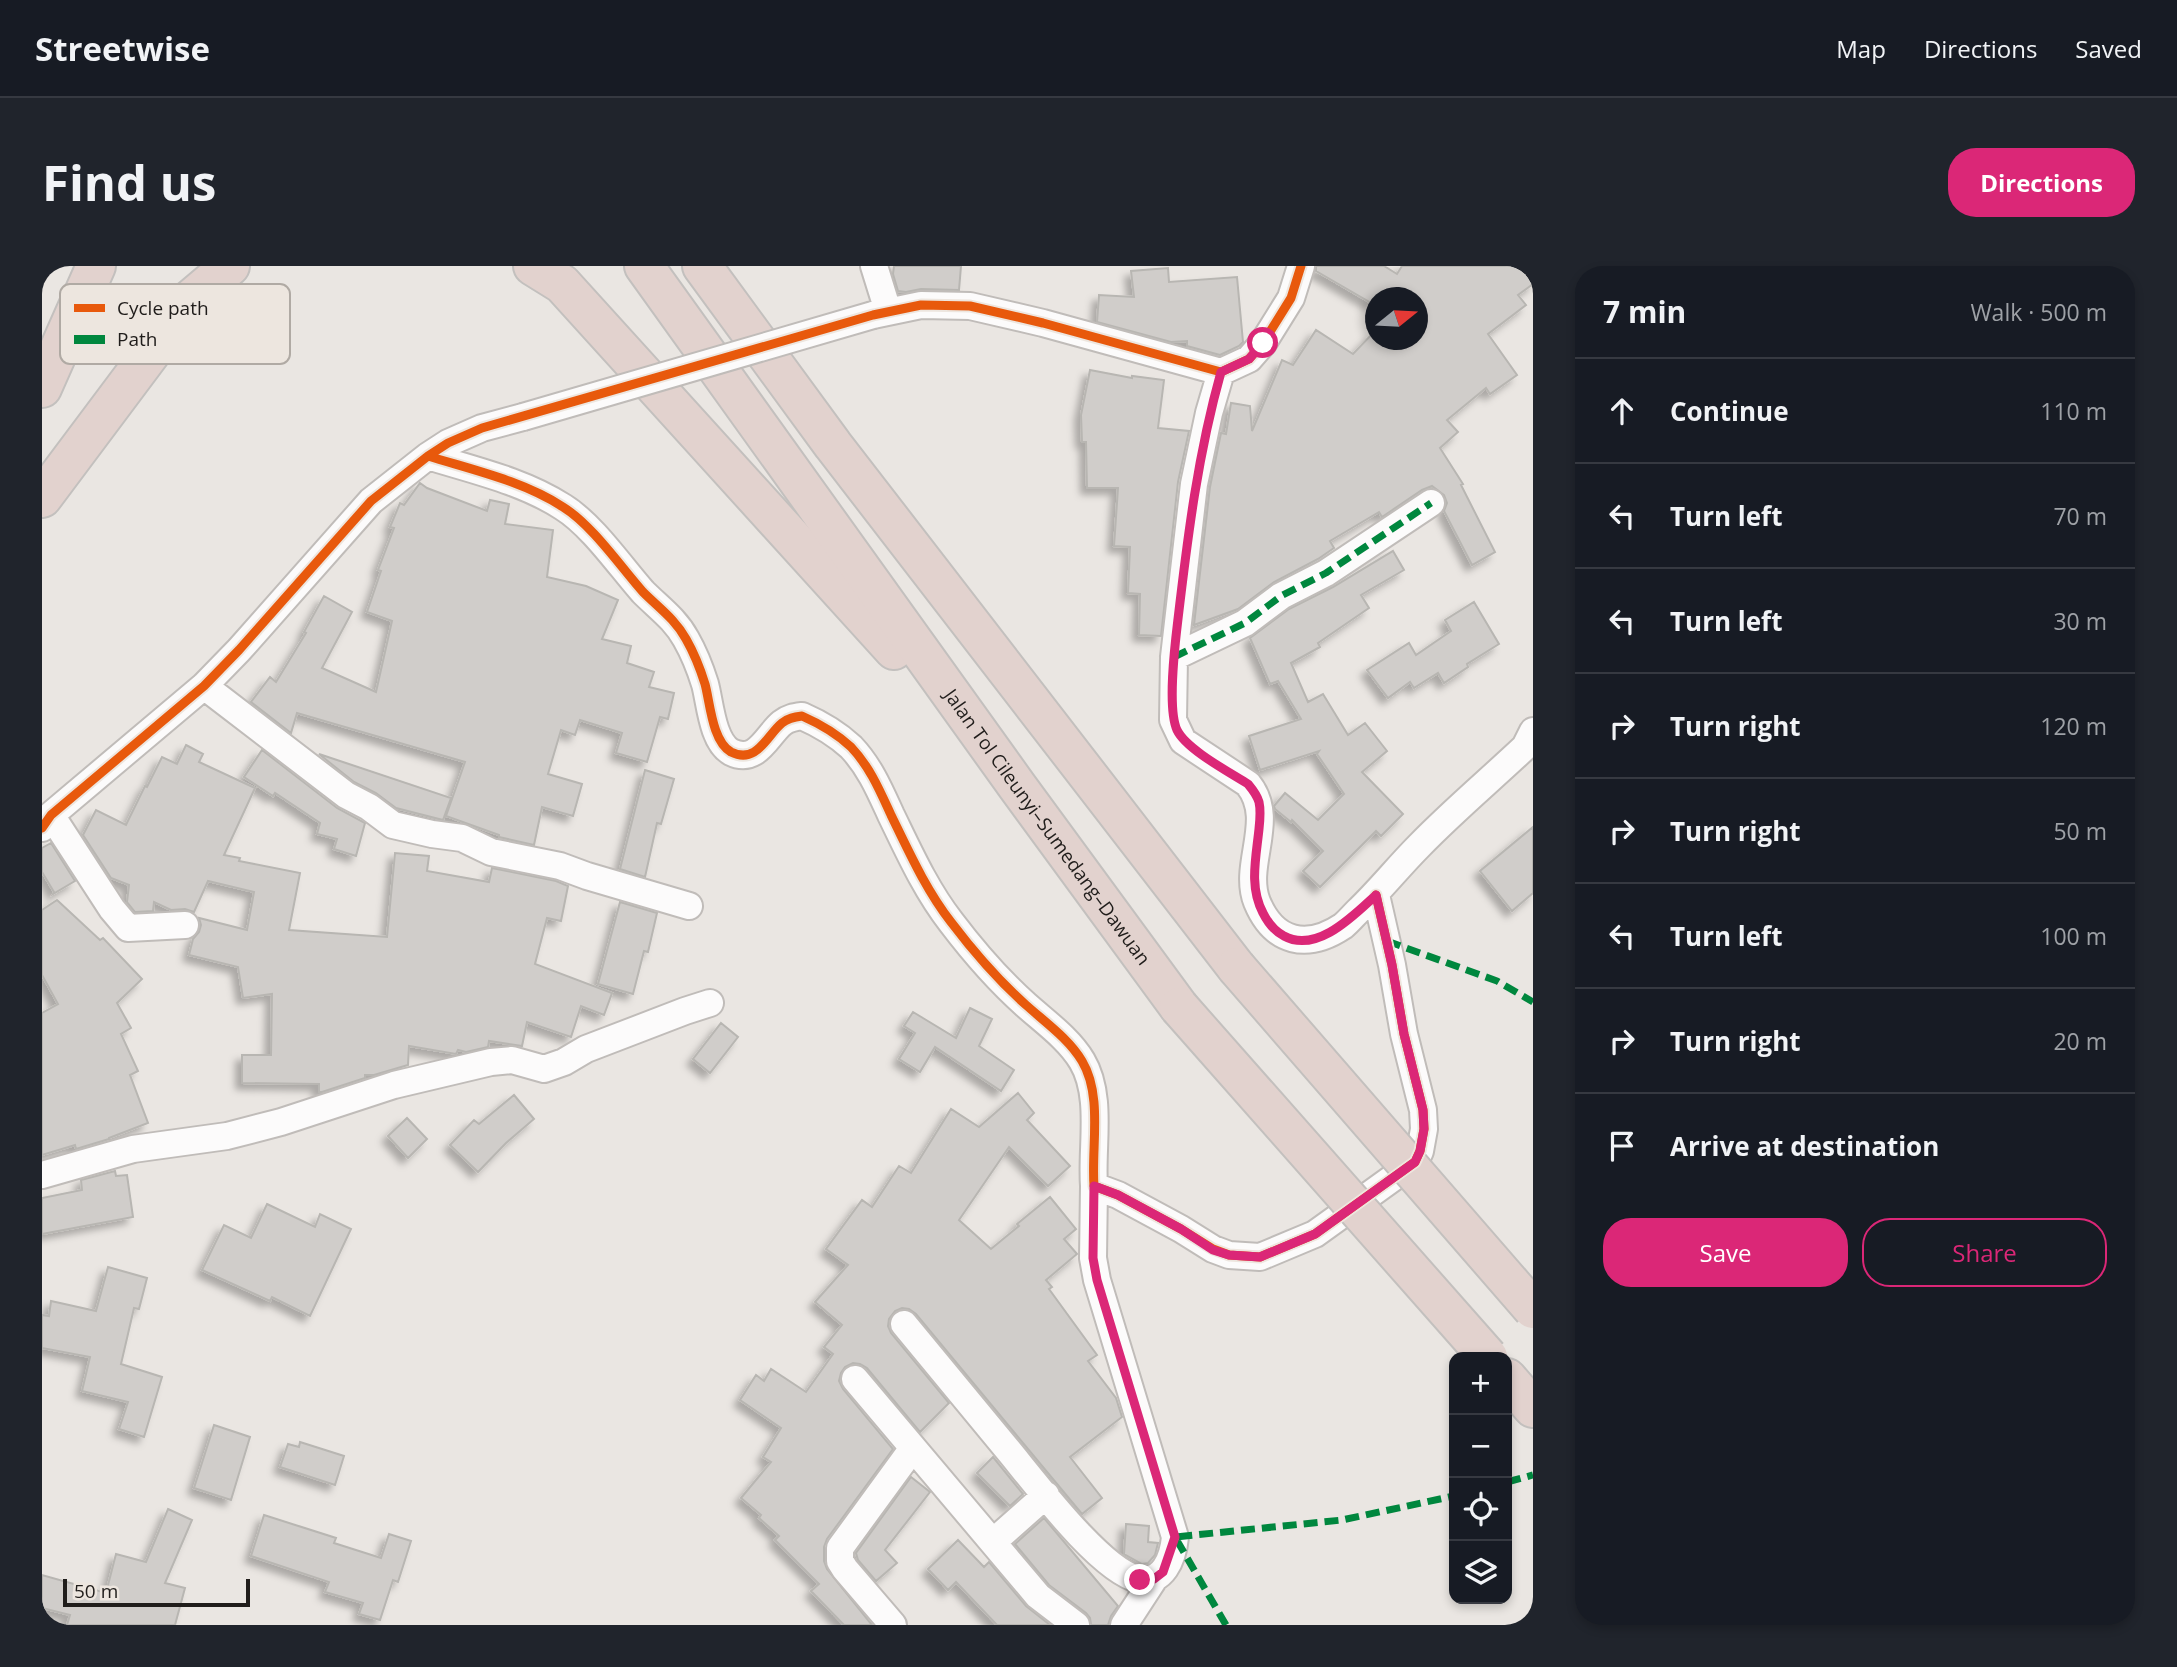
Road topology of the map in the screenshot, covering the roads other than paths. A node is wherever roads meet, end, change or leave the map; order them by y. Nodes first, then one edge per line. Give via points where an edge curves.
1 (75, 266) edge
2 (96, 266) edge
3 (230, 266) edge
4 (533, 266) edge
5 (644, 266) edge
6 (702, 266) edge
7 (724, 266) edge
8 (874, 266) edge
9 (1301, 266) edge
10 (67, 284) edge
11 (88, 284) edge
12 (209, 284) edge
13 (60, 300) edge
14 (880, 313) junction
15 (42, 341) edge
16 (60, 347) edge
17 (142, 364) edge
18 (1221, 372) junction
19 (42, 388) edge
20 (833, 445) junction
21 (428, 456) junction
22 (42, 498) edge
23 (1432, 503) dead end
24 (1174, 657) junction
25 (204, 686) junction
26 (1530, 745) edge
27 (1017, 786) junction
28 (47, 821) edge
29 (1376, 895) junction
30 (689, 906) dead end
31 (185, 925) dead end
32 (710, 1003) dead end
33 (42, 1175) edge
34 (1094, 1186) junction
35 (1533, 1309) edge
36 (904, 1324) dead end
37 (1484, 1352) edge
38 (855, 1379) dead end
39 (1512, 1384) edge
40 (1533, 1408) edge
41 (913, 1448) junction
42 (1046, 1495) junction
43 (993, 1542) junction
44 (1154, 1579) junction
45 (893, 1625) edge
46 (1076, 1625) edge
47 (1124, 1625) edge

1 - 10 highway
2 - 11 highway
3 - 12 highway
4 - 27 highway via 562,284
5 - 27 highway, Jalan Tol Cileunyi–Sumedang–Dawuan
6 - 20 highway
7 - 20 highway
8 - 14 street
9 - 18 street via 1291,298 1263,343 1249,359
13 - 15 highway
14 - 18 street via 921,305 970,306
14 - 21 street, bridge via 482,428
16 - 19 highway
17 - 22 highway
18 - 24 street via 1194,484
20 - 35 highway, bridge via 1236,967
21 - 25 street via 371,501
21 - 34 street via 524,487 564,507 587,528 677,623 696,660 720,738 733,753 755,751 782,723 802,716 849,745 874,777 920,872 950,921 996,975 1081,1060 1095,1100
23 - 24 street via 1245,623
24 - 29 street via 1173,719 1183,741 1248,784 1260,804 1256,900 1273,929 1302,940 1324,935 1343,926
25 - 28 street
25 - 30 street via 346,795 393,825 462,838 491,852 560,866
26 - 29 street via 1418,846
27 - 37 highway, Jalan Tol Cileunyi–Sumedang–Dawuan, bridge via 1179,1007
28 - 31 street via 128,928
29 - 34 street via 1423,1110 1424,1129 1415,1162 1315,1234 1260,1257 1213,1250
32 - 33 street via 544,1069 512,1060 491,1062 394,1085 227,1136 133,1149
34 - 44 street via 1097,1280 1175,1537 1163,1572
36 - 42 street
38 - 41 street
39 - 40 highway
41 - 43 street
41 - 45 street via 839,1555 845,1569
42 - 43 street
42 - 44 street via 1078,1533 1124,1574
43 - 46 street via 1038,1596
44 - 47 street

